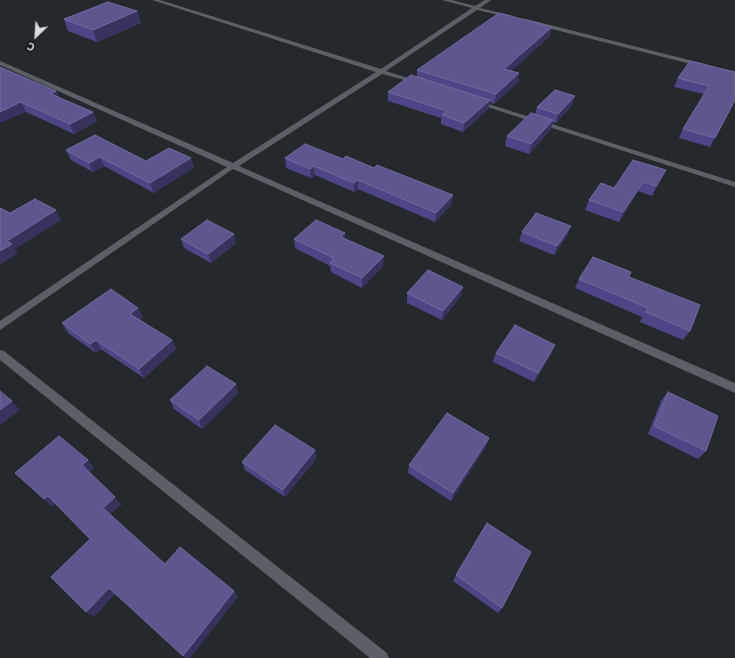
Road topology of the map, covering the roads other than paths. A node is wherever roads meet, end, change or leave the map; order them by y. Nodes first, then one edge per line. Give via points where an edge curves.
1 (155, 0) edge
2 (445, 0) edge
3 (488, 0) edge
4 (476, 8) junction
5 (514, 18) edge
6 (522, 20) edge
7 (0, 63) edge
8 (712, 67) edge
9 (382, 71) junction
10 (427, 86) edge
11 (472, 100) edge
12 (233, 166) junction
13 (735, 184) edge
14 (0, 326) edge
15 (0, 354) edge
16 (735, 388) edge
17 (382, 658) edge

1 - 9 street
2 - 4 street
3 - 4 street
4 - 5 street
4 - 9 street
6 - 8 street
7 - 12 street
9 - 10 street
9 - 12 street
11 - 13 street
12 - 14 street
12 - 16 street
15 - 17 street

